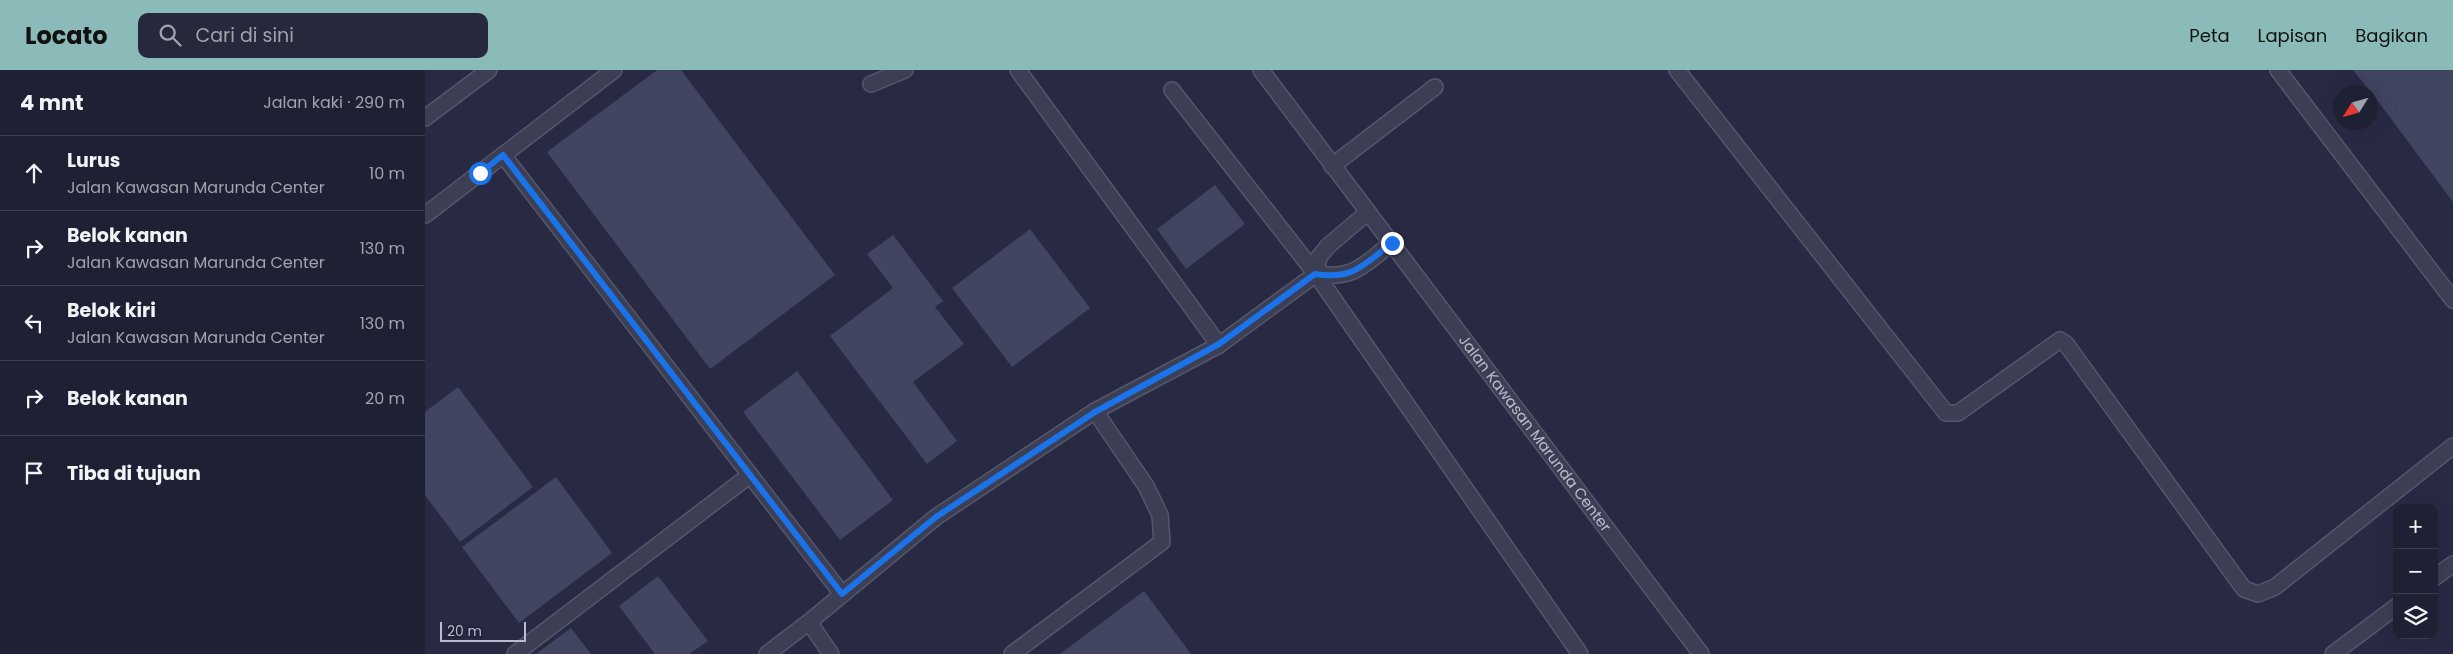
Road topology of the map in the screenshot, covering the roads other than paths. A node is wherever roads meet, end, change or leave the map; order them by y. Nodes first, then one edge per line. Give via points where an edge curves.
1 (489, 70) edge
2 (614, 70) edge
3 (905, 70) edge
4 (1018, 70) edge
5 (1261, 70) edge
6 (1677, 70) edge
7 (2278, 70) edge
8 (871, 84) dead end
9 (1435, 87) dead end
10 (1172, 90) dead end
11 (425, 118) edge
12 (503, 155) junction
13 (1332, 166) junction
14 (1368, 212) junction
15 (425, 215) edge
16 (1392, 243) junction
17 (1315, 274) junction
18 (2453, 300) edge
19 (1219, 344) junction
20 (1095, 412) junction
21 (2453, 446) edge
22 (751, 475) junction
23 (2453, 564) edge
24 (2438, 575) edge
25 (842, 594) junction
26 (2393, 609) edge
27 (809, 622) junction
28 (515, 654) edge
29 (767, 654) edge
30 (831, 654) edge
31 (1012, 654) edge
32 (1581, 654) edge
33 (1701, 654) edge
34 (2333, 654) edge

1 - 11 lane
2 - 12 lane
3 - 8 lane
4 - 19 lane
5 - 13 lane, Jalan Kawasan Marunda Center
6 - 21 lane via 1946,413 1958,413 2060,340 2244,589 2258,594 2275,587
7 - 18 lane
9 - 13 lane
10 - 17 lane
12 - 15 lane
12 - 22 lane
13 - 14 lane, Jalan Kawasan Marunda Center
14 - 16 lane, Jalan Kawasan Marunda Center
14 - 17 lane via 1328,246 1319,257
16 - 17 lane via 1347,275
16 - 33 lane, Jalan Kawasan Marunda Center
17 - 19 lane
17 - 32 lane
19 - 20 lane
20 - 25 lane via 936,517
20 - 31 lane via 1146,486 1160,515 1162,542
22 - 25 lane
22 - 28 lane
23 - 24 lane
25 - 27 lane
26 - 34 lane
27 - 29 lane
27 - 30 lane

